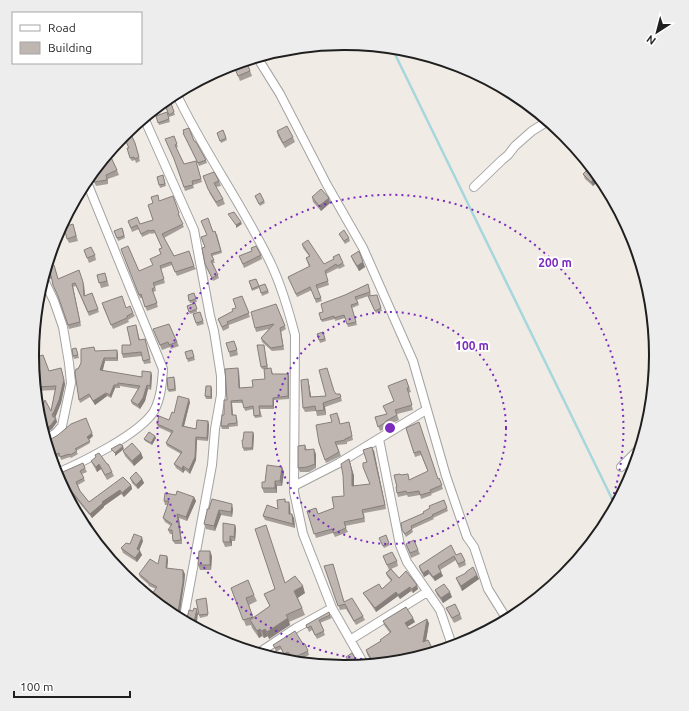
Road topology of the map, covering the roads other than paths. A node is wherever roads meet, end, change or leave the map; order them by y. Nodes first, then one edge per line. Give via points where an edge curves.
1 (260, 62) edge
2 (179, 99) edge
3 (146, 123) edge
4 (543, 124) edge
5 (474, 187) dead end
6 (89, 188) edge
7 (47, 286) edge
8 (426, 410) junction
9 (50, 437) edge
10 (379, 439) junction
11 (634, 454) edge
12 (621, 467) dead end
13 (62, 471) edge
14 (294, 486) junction
15 (427, 592) junction
16 (332, 608) junction
17 (184, 615) edge
18 (505, 616) edge
19 (350, 640) junction
20 (451, 642) edge
21 (263, 650) edge
22 (362, 660) edge

1 - 8 street via 363,248 413,361
2 - 14 street via 273,267 295,335
3 - 17 street via 194,230 221,376 212,465
4 - 5 street via 515,146
6 - 13 street via 164,369 159,399 154,411 144,423 130,434
7 - 9 street via 63,327 71,384 62,426
8 - 10 street
8 - 18 street via 467,536 474,548 488,589
10 - 14 street
10 - 15 street via 400,545 407,562
11 - 12 street
14 - 16 street via 303,534
15 - 19 street
15 - 20 street via 440,610
16 - 19 street
16 - 21 street
19 - 22 street

